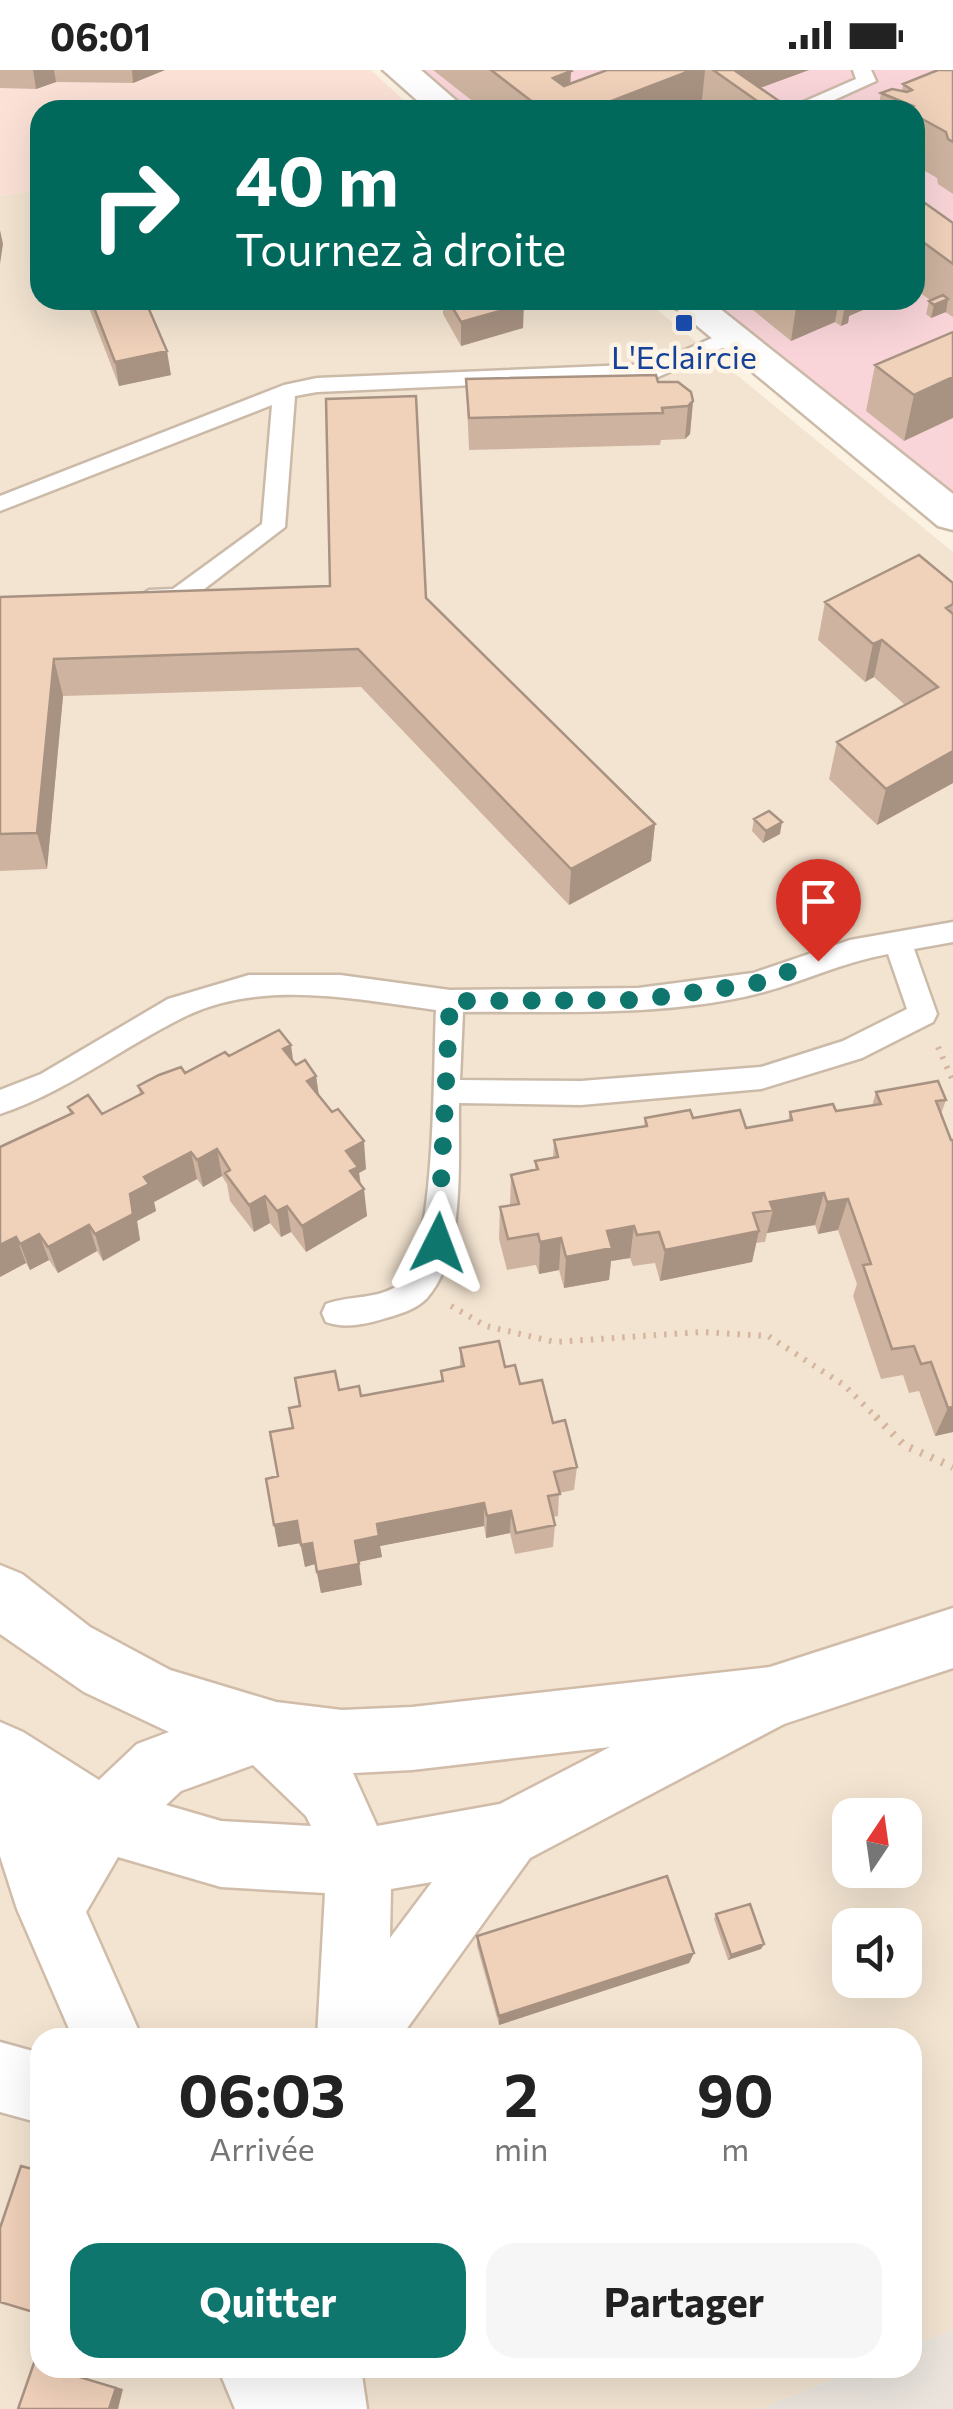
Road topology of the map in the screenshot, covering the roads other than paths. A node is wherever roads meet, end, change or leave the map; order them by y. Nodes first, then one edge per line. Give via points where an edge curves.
1 (400, 70) edge
2 (862, 70) edge
3 (437, 100) edge
4 (820, 100) edge
5 (698, 310) edge
6 (730, 336) junction
7 (284, 392) junction
8 (0, 504) edge
9 (953, 516) edge
10 (119, 599) edge
11 (953, 932) edge
12 (898, 943) junction
13 (450, 1001) junction
14 (445, 1091) junction
15 (0, 1102) edge
16 (336, 1313) dead end
17 (0, 1594) edge
18 (953, 1638) edge
19 (770, 1698) junction
20 (262, 1730) junction
21 (0, 1754) edge
22 (104, 1820) junction
23 (508, 1835) junction
24 (359, 1862) junction
25 (50, 1909) junction
26 (104, 2028) edge
27 (355, 2028) edge
28 (363, 2028) edge
29 (0, 2077) edge
30 (30, 2085) edge
31 (259, 2378) edge
32 (325, 2378) edge
33 (273, 2409) edge
34 (329, 2409) edge

1 - 3 street
2 - 4 lane via 867,81
5 - 6 street
6 - 7 lane via 658,370 317,385
6 - 9 street
7 - 8 lane
7 - 10 lane via 273,527 178,597
11 - 12 lane
12 - 13 lane via 850,950 754,984 638,1000
12 - 14 lane via 923,1014 852,1050 760,1078 581,1093
13 - 14 lane
13 - 15 lane via 340,986 249,986 178,1007 51,1082
14 - 16 lane via 438,1243 418,1288 381,1307
17 - 20 street via 23,1616 144,1693
18 - 19 street
19 - 20 street via 394,1741 318,1740
19 - 23 street
20 - 22 street via 160,1766
20 - 24 street via 329,1793
21 - 22 street
21 - 25 street
22 - 24 street via 221,1854
22 - 25 street
23 - 24 street
23 - 28 street
24 - 27 street
25 - 26 street
29 - 30 street
31 - 33 street
32 - 34 street

